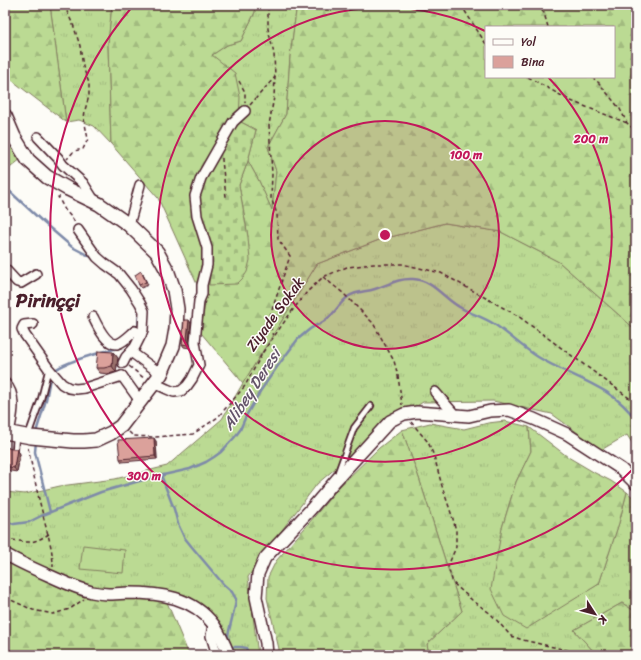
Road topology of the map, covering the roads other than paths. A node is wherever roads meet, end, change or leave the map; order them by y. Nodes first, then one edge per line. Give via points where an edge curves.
1 (245, 110) road end
2 (5, 116) edge
3 (38, 137) dead end
4 (140, 185) dead end
5 (95, 202) junction
6 (129, 225) junction
7 (78, 230) road end
8 (5, 270) edge
9 (36, 274) dead end
10 (93, 317) dead end
11 (33, 324) dead end
12 (141, 335) junction
13 (131, 352) junction
14 (124, 368) junction
15 (49, 369) junction
16 (156, 381) junction
17 (5, 383) edge
18 (435, 392) dead end
19 (140, 401) junction
20 (371, 406) dead end
21 (455, 415) junction
22 (22, 435) edge
23 (15, 450) edge
24 (336, 480) junction
25 (636, 484) edge
26 (5, 554) edge
27 (213, 625) junction
28 (217, 655) edge
29 (229, 655) edge
30 (267, 655) edge

1 - 16 street via 233,122 201,178 196,196 197,216 207,248 208,265 199,301 195,342 199,365 192,379 181,391 174,392
2 - 5 main road via 28,160 46,177
3 - 5 street via 83,183
4 - 6 street
5 - 6 main road
6 - 16 main road via 157,252 174,290 177,308 173,346
7 - 12 street via 97,257 119,274 140,303 144,311
8 - 9 street via 21,283
10 - 12 street via 100,332 111,343 121,342 135,331
11 - 15 street via 24,325 22,329
12 - 13 street
13 - 14 street via 126,357
13 - 16 street
14 - 15 street via 85,388 76,389 62,384
14 - 19 street
15 - 22 lane via 30,430
16 - 19 main road
17 - 22 street via 9,387 13,412
18 - 21 street
19 - 22 main road via 121,426 96,440 73,441
20 - 24 lane via 354,428
21 - 24 street via 417,412 404,414 390,421
21 - 25 street via 469,416 509,410 534,419 567,434 621,469
22 - 23 lane
24 - 30 street via 265,558 258,574 256,597
26 - 27 street via 38,571 91,592 107,595 153,594 183,600 201,612
27 - 28 street via 210,636
27 - 29 street

